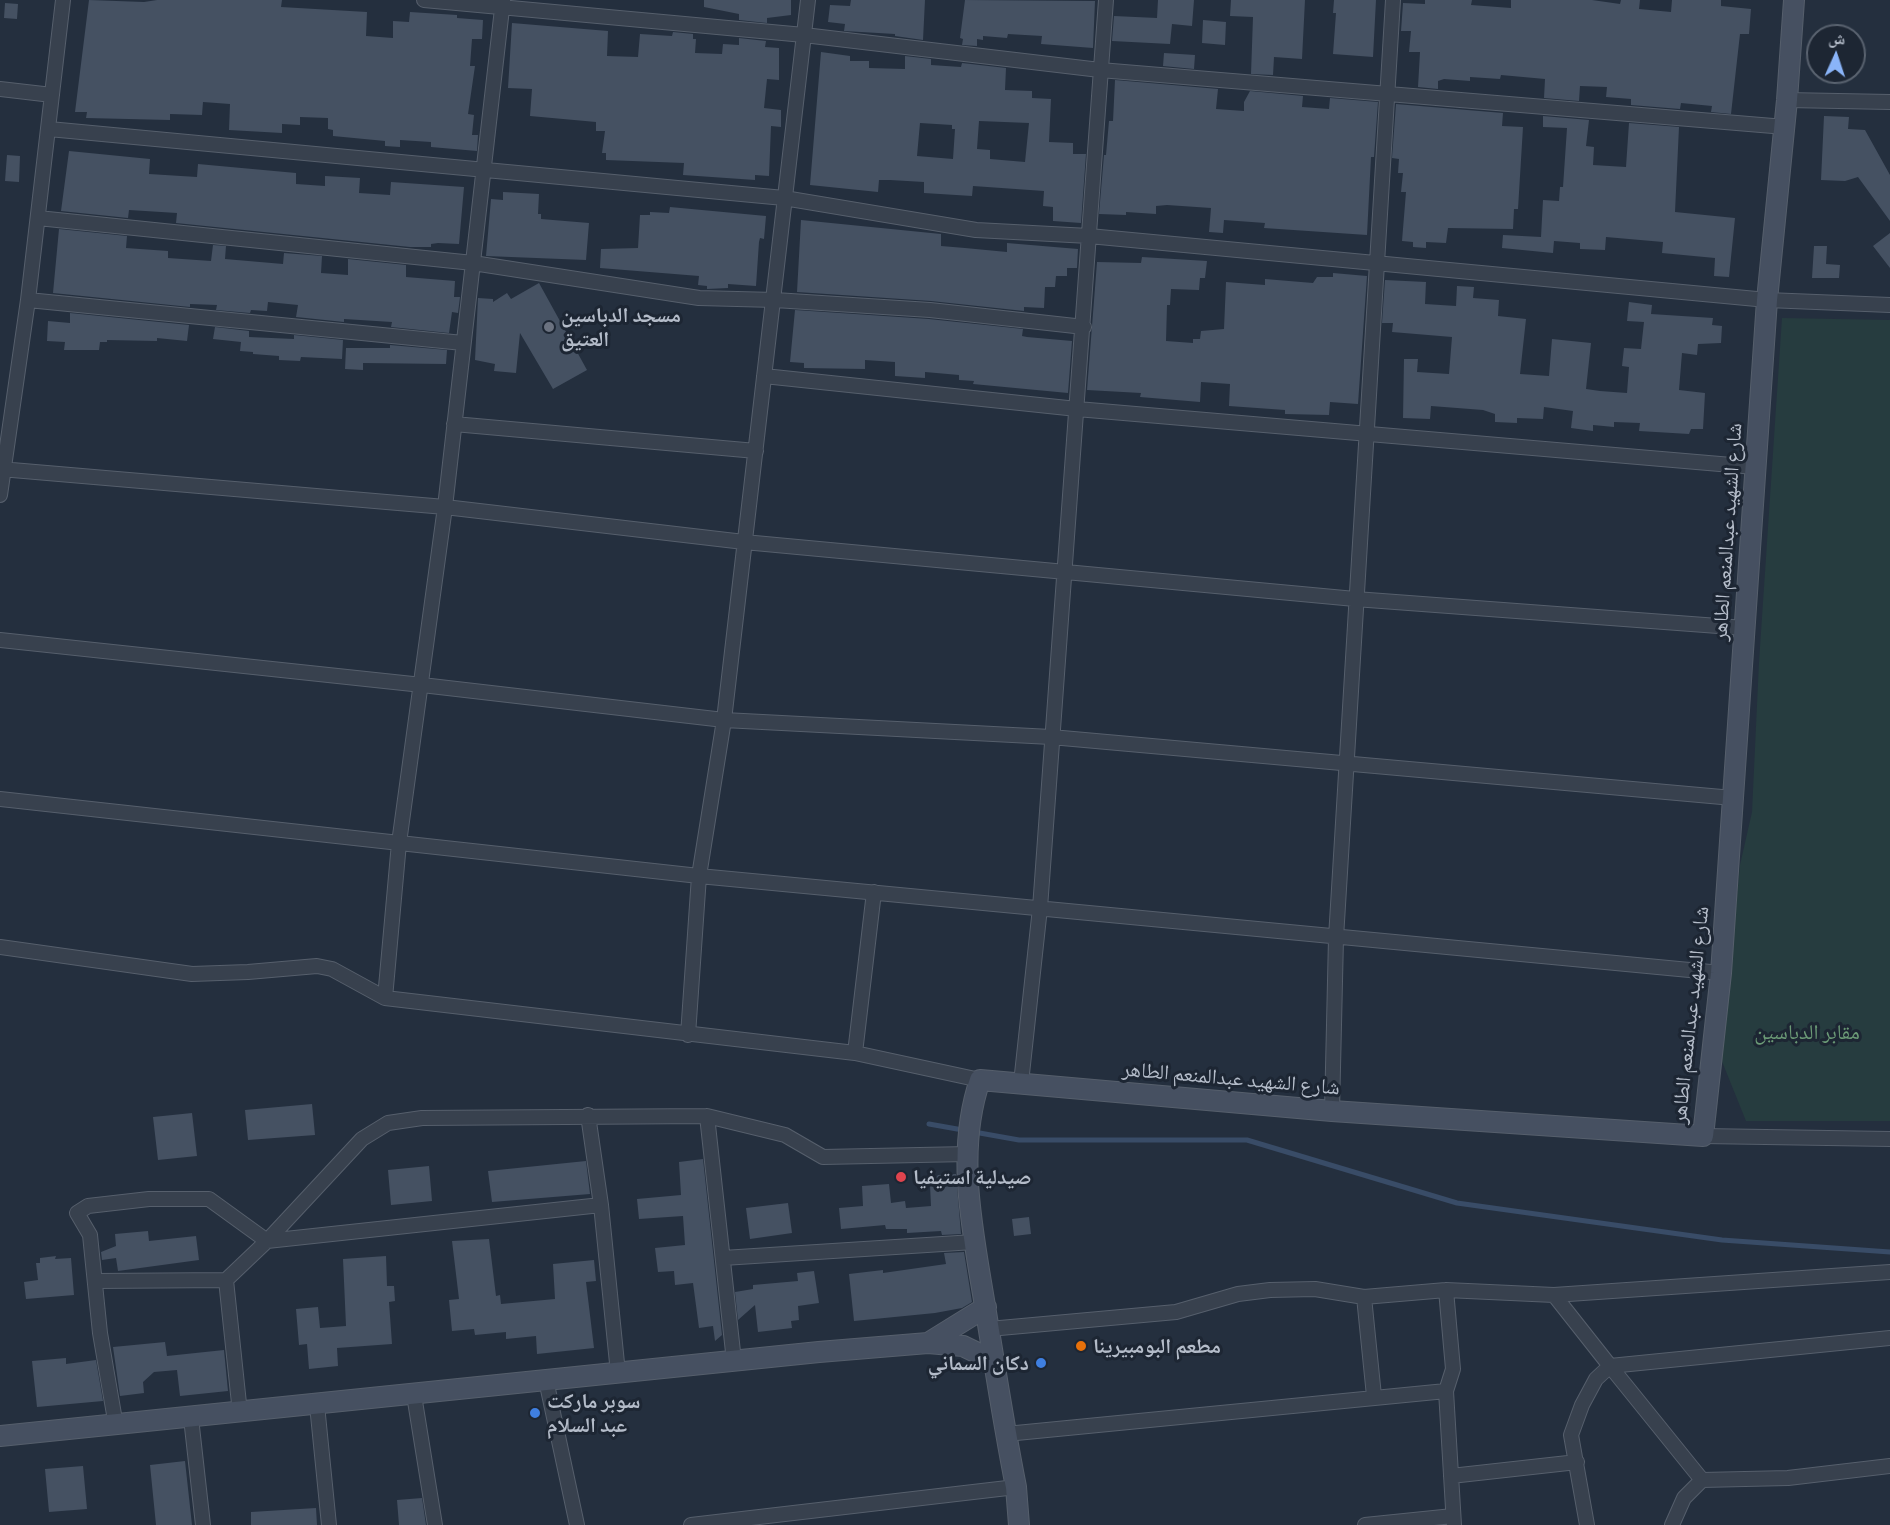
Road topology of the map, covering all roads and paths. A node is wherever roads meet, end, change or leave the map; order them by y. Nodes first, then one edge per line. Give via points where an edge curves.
1 (63, 0) edge
2 (424, 0) edge
3 (808, 0) edge
4 (1106, 0) edge
5 (1393, 0) edge
6 (1794, 0) edge
7 (502, 4) edge
8 (804, 35) junction
9 (1100, 70) junction
10 (0, 89) edge
11 (1387, 93) junction
12 (52, 95) junction
13 (1787, 100) junction
14 (1890, 102) edge
15 (1785, 127) junction
16 (49, 129) junction
17 (484, 171) junction
18 (784, 198) junction
19 (38, 219) junction
20 (1089, 236) junction
21 (1379, 262) junction
22 (473, 263) junction
23 (28, 300) junction
24 (775, 300) junction
25 (1767, 300) junction
26 (1890, 305) edge
27 (1084, 327) junction
28 (463, 343) junction
29 (764, 376) junction
30 (1077, 409) junction
31 (454, 424) junction
32 (1368, 435) junction
33 (756, 451) junction
34 (1755, 467) junction
35 (1, 469) edge
36 (0, 495) edge
37 (445, 507) junction
38 (744, 542) junction
39 (1066, 571) junction
40 (1355, 599) junction
41 (1745, 628) junction
42 (0, 640) edge
43 (422, 685) junction
44 (724, 720) junction
45 (1051, 737) junction
46 (1346, 763) junction
47 (1733, 798) junction
48 (0, 799) edge
49 (399, 843) junction
50 (699, 876) junction
51 (874, 892) junction
52 (1040, 908) junction
53 (1336, 938) junction
54 (0, 947) edge
55 (1721, 973) junction
56 (386, 998) junction
57 (688, 1035) junction
58 (855, 1053) junction
59 (980, 1080) junction
60 (1021, 1083) junction
61 (1332, 1111) junction
62 (588, 1115) junction
63 (707, 1116) junction
64 (1703, 1136) junction
65 (1890, 1139) edge
66 (968, 1154) junction
67 (601, 1205) junction
68 (267, 1241) junction
69 (974, 1242) junction
70 (723, 1258) junction
71 (1890, 1272) edge
72 (97, 1281) junction
73 (225, 1281) junction
74 (1446, 1290) junction
75 (1554, 1295) junction
76 (1364, 1297) junction
77 (986, 1307) junction
78 (989, 1329) junction
79 (1890, 1338) edge
80 (928, 1343) junction
81 (734, 1361) junction
82 (994, 1361) junction
83 (1610, 1366) junction
84 (618, 1373) junction
85 (546, 1380) junction
86 (1446, 1391) junction
87 (414, 1395) junction
88 (1374, 1396) junction
89 (317, 1405) junction
90 (240, 1413) junction
91 (191, 1419) junction
92 (116, 1426) junction
93 (1006, 1434) junction
94 (0, 1436) edge
95 (1578, 1462) junction
96 (1890, 1466) edge
97 (1451, 1476) junction
98 (1702, 1480) junction
99 (1016, 1487) junction
100 (1453, 1521) edge
101 (203, 1525) edge
102 (329, 1525) edge
103 (435, 1525) edge
104 (577, 1525) edge
105 (691, 1525) edge
106 (1019, 1525) edge
107 (1365, 1525) edge
108 (1587, 1525) edge
109 (1672, 1525) edge

1 - 12 street
2 - 7 street
3 - 8 street
4 - 9 street
5 - 11 street
6 - 13 street, شارع الشهيد عبدالمنعم الطاهر
7 - 8 street
7 - 17 street
8 - 9 street
8 - 18 street
9 - 11 street
9 - 20 street
10 - 12 street
11 - 15 street
11 - 21 street
12 - 16 street
13 - 14 street
13 - 15 street, شارع الشهيد عبدالمنعم الطاهر
15 - 25 street, شارع الشهيد عبدالمنعم الطاهر
16 - 17 street
16 - 19 street
17 - 18 street
17 - 22 street
18 - 20 street via 976,230
18 - 24 street
19 - 22 street
19 - 23 street
20 - 21 street
20 - 27 street
21 - 25 street
21 - 32 street
22 - 24 street via 699,298
22 - 28 street
23 - 28 street
23 - 35 street
24 - 27 street via 930,310
24 - 29 street
25 - 26 street
25 - 34 street, شارع الشهيد عبدالمنعم الطاهر
27 - 30 street
28 - 31 street
29 - 30 street
29 - 33 street
30 - 32 street
30 - 39 street
31 - 33 street
31 - 37 street
32 - 34 street
32 - 40 street
33 - 38 street
34 - 41 street, شارع الشهيد عبدالمنعم الطاهر
35 - 36 street
35 - 37 street
37 - 38 street
37 - 43 street
38 - 39 street
38 - 44 street
39 - 40 street
39 - 45 street
40 - 41 street
40 - 46 street
41 - 47 street, شارع الشهيد عبدالمنعم الطاهر
42 - 43 street
43 - 44 street
43 - 49 street
44 - 45 street
44 - 50 street
45 - 46 street
45 - 52 street
46 - 47 street
46 - 53 street
47 - 55 street, شارع الشهيد عبدالمنعم الطاهر
48 - 49 street
49 - 50 street
49 - 56 street
50 - 51 street
50 - 57 street
51 - 52 street
51 - 58 street
52 - 53 street
52 - 60 street
53 - 55 street
53 - 61 street
54 - 56 street via 192,974 317,966 333,969
55 - 64 street, شارع الشهيد عبدالمنعم الطاهر
56 - 57 street
57 - 58 street
58 - 59 street
59 - 60 street, شارع الشهيد عبدالمنعم الطاهر
59 - 66 street via 970,1114
60 - 61 street, شارع الشهيد عبدالمنعم الطاهر
61 - 64 street, شارع الشهيد عبدالمنعم الطاهر
62 - 63 street
62 - 67 street
62 - 68 street via 422,1118 388,1123 362,1139
63 - 66 street via 786,1135 823,1157
63 - 70 street
64 - 65 street
66 - 69 street
67 - 68 street
67 - 84 street
68 - 72 street via 209,1199 149,1199 88,1206 77,1213 90,1235
68 - 73 street
69 - 70 street
69 - 77 street
70 - 81 street
71 - 75 street
72 - 73 street
72 - 92 street via 100,1333
73 - 90 street
74 - 75 street
74 - 76 street
74 - 86 street via 1453,1369
75 - 83 street
76 - 78 street via 1315,1289 1270,1290 1238,1294 1176,1311
76 - 88 street
77 - 78 street
77 - 80 street
78 - 82 street
79 - 83 street
80 - 81 street
80 - 82 street via 963,1346
81 - 84 street
82 - 93 street
83 - 95 street via 1596,1379 1570,1435 1571,1449
83 - 98 street
84 - 85 street
85 - 87 street
85 - 104 street
86 - 88 street
86 - 97 street
87 - 89 street
87 - 103 street
88 - 93 street
89 - 90 street
89 - 102 street
90 - 91 street
91 - 92 street
91 - 101 street
92 - 94 street
93 - 99 street
95 - 97 street
95 - 108 street
96 - 98 street via 1788,1478
97 - 100 street
98 - 109 street via 1684,1498
99 - 105 street
99 - 106 street
100 - 107 street

